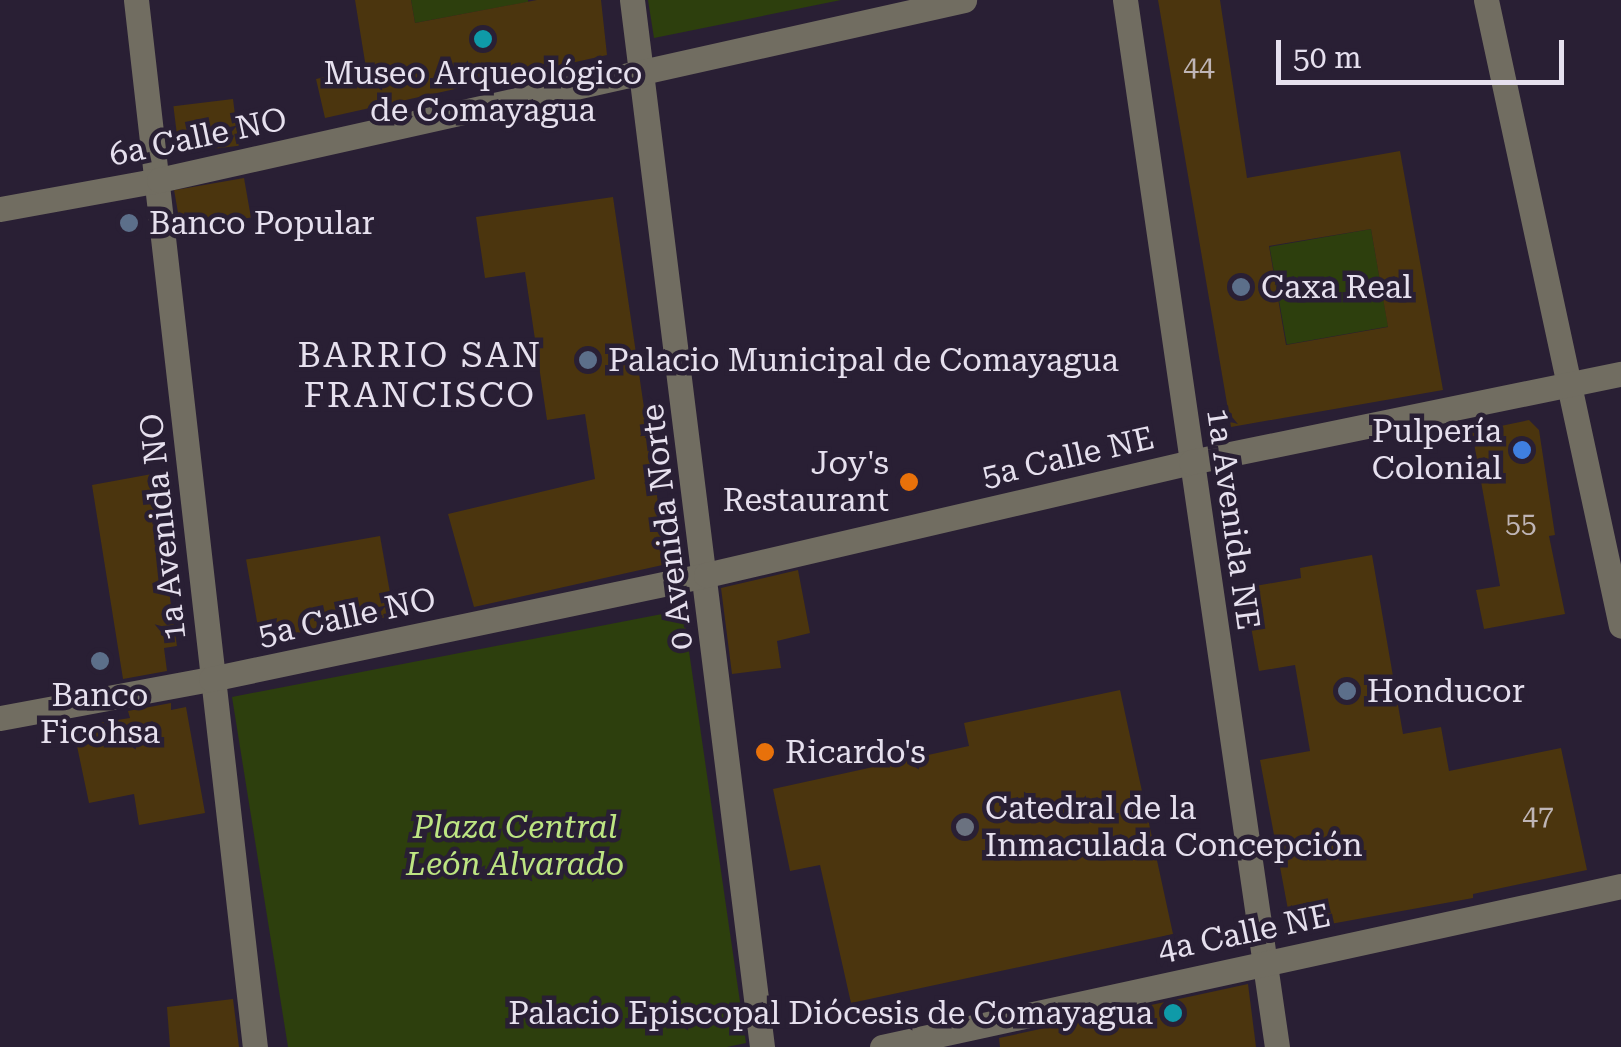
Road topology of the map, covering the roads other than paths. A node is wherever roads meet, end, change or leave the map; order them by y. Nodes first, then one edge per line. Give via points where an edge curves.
1 (136, 0) edge
2 (632, 0) edge
3 (964, 0) edge
4 (1125, 0) edge
5 (1486, 0) edge
6 (644, 72) junction
7 (159, 180) junction
8 (0, 209) edge
9 (1621, 374) edge
10 (1566, 384) junction
11 (1191, 462) junction
12 (706, 574) junction
13 (1621, 626) edge
14 (211, 679) junction
15 (0, 718) edge
16 (1621, 886) edge
17 (1266, 960) junction
18 (256, 1047) edge
19 (762, 1047) edge
20 (882, 1047) edge
21 (1276, 1047) edge

1 - 7 street, 1a Avenida NO
2 - 6 street, 0 Avenida Norte
3 - 6 street, 6a Calle NO
4 - 11 street, 1a Avenida NE
5 - 10 street
6 - 7 street, 6a Calle NO
6 - 12 street, 0 Avenida Norte
7 - 8 street, 6a Calle NO
7 - 14 street, 1a Avenida NO
9 - 10 street, 5a Calle NE
10 - 11 street, 5a Calle NE
10 - 13 street
11 - 12 street, 5a Calle NE
11 - 17 street, 1a Avenida NE
12 - 14 street, 5a Calle NO
12 - 19 street, 0 Avenida Norte
14 - 15 street, 5a Calle NO
14 - 18 street, 1a Avenida NO
16 - 17 street, 4a Calle NE
17 - 20 street, 4a Calle NE
17 - 21 street, 1a Avenida NE

